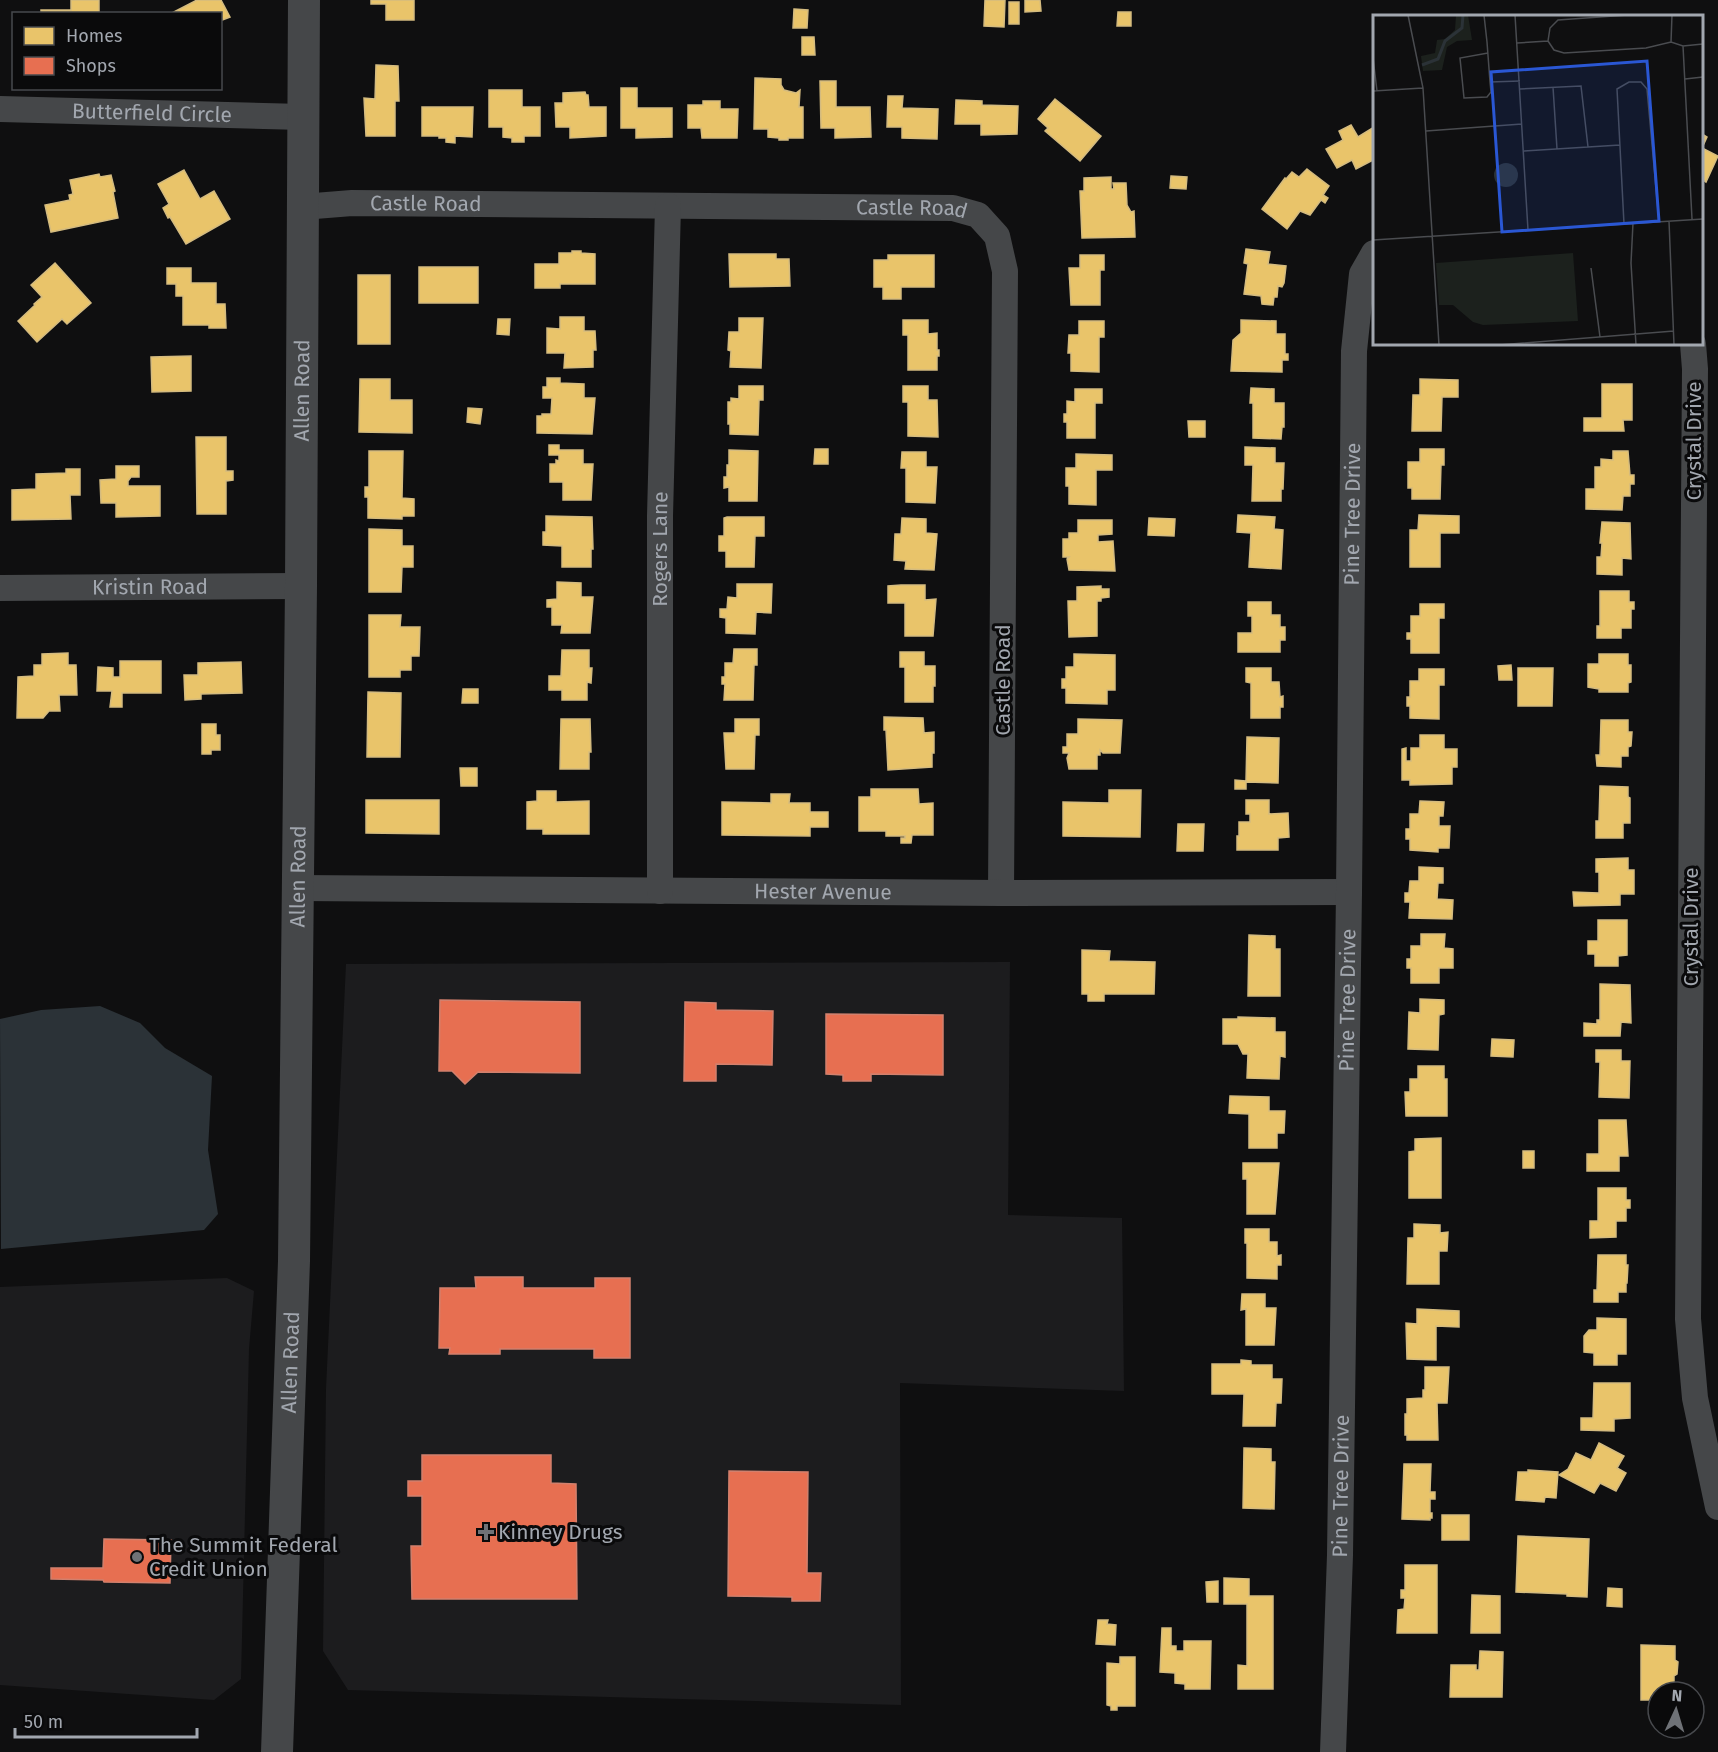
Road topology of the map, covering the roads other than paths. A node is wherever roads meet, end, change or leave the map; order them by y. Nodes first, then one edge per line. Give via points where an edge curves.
1 (304, 0) edge
2 (0, 109) edge
3 (303, 117) junction
4 (668, 206) junction
5 (303, 207) junction
6 (1373, 255) edge
7 (1693, 345) edge
8 (301, 586) junction
9 (0, 588) edge
10 (298, 888) junction
11 (660, 891) junction
12 (1349, 892) junction
13 (1001, 893) junction
14 (1718, 1507) edge
15 (277, 1752) edge
16 (1333, 1752) edge

1 - 3 street, Allen Road
2 - 3 street, Butterfield Circle
3 - 5 street, Allen Road
4 - 5 street, Castle Road
4 - 11 street, Rogers Lane via 660,516
4 - 13 street, Castle Road via 953,208 978,215 997,236 1005,271
5 - 8 street, Allen Road
6 - 12 street, Pine Tree Drive via 1362,274 1354,351
7 - 14 street, Crystal Drive via 1688,1319 1695,1398
8 - 9 street, Kristin Road
8 - 10 street, Allen Road
10 - 11 street, Hester Avenue
10 - 15 street, Allen Road via 294,1262
11 - 13 street, Hester Avenue
12 - 13 street, Hester Avenue
12 - 16 street, Pine Tree Drive via 1340,1555

